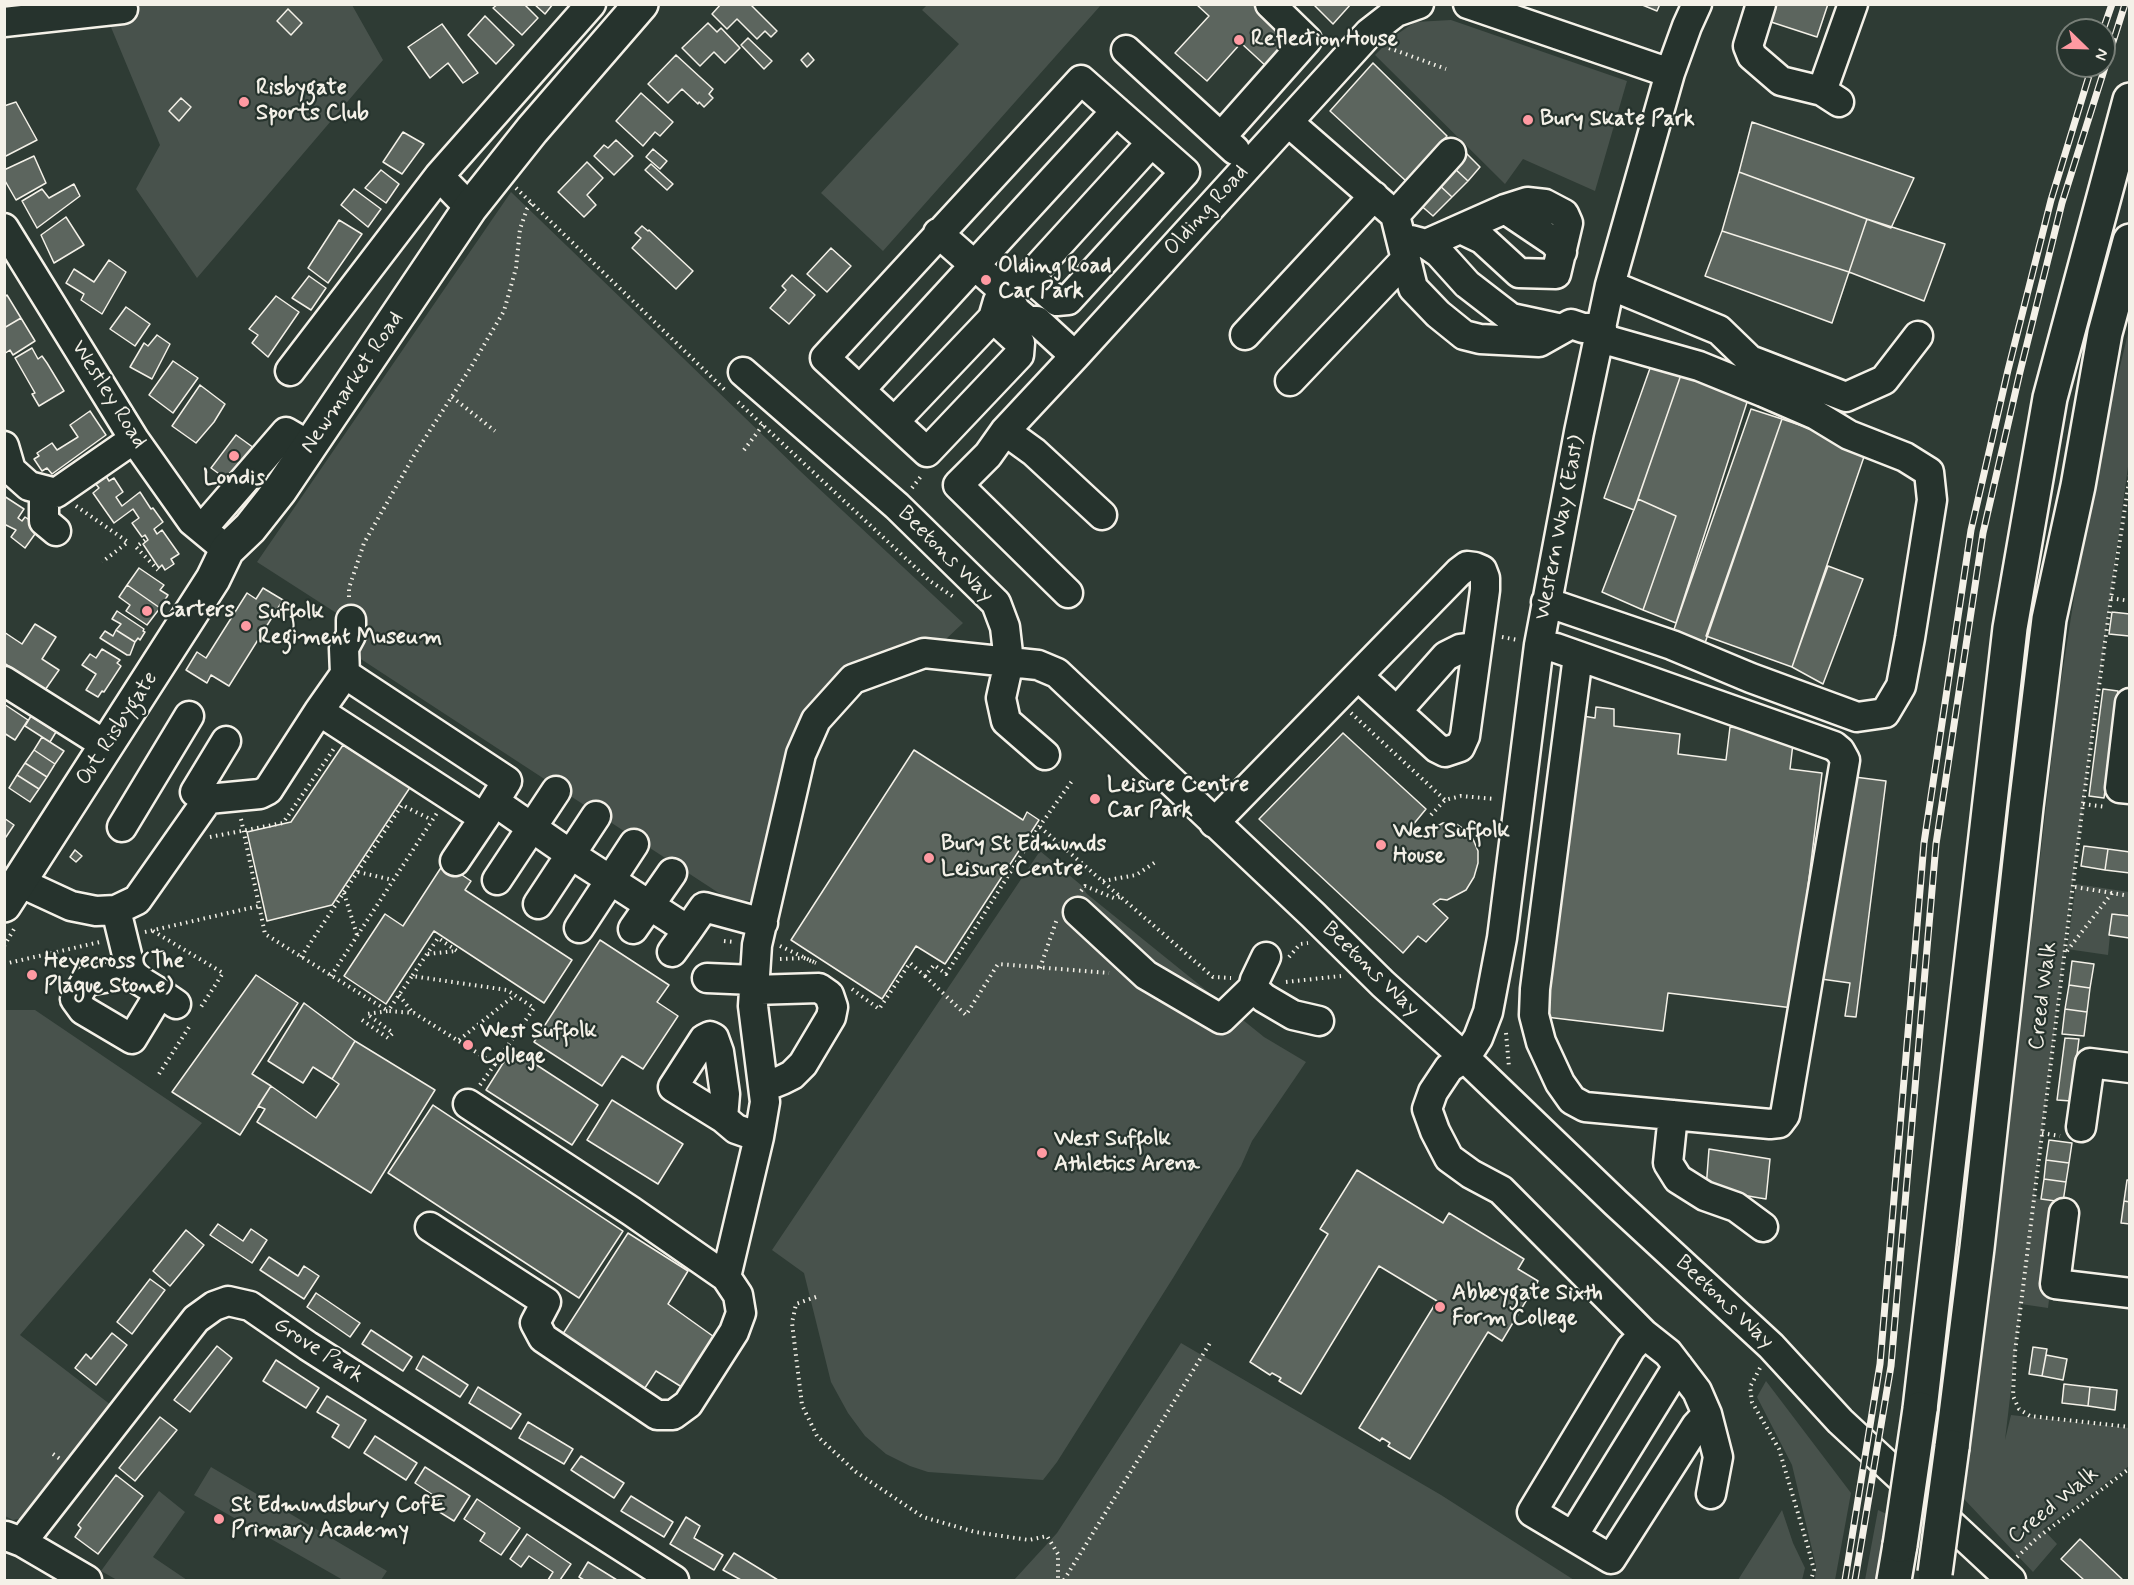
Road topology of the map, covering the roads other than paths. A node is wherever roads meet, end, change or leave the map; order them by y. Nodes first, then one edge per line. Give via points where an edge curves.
1 (591, 4) edge
2 (641, 4) edge
3 (1270, 4) edge
4 (1419, 4) edge
5 (1468, 4) edge
6 (1697, 4) edge
7 (1761, 4) edge
8 (1852, 4) edge
9 (123, 9) dead end
10 (4, 22) edge
11 (1126, 50) dead end
12 (1670, 73) junction
13 (2130, 100) edge
14 (1116, 111) junction
15 (1288, 122) junction
16 (1221, 137) junction
17 (1151, 143) junction
18 (1450, 153) dead end
19 (1250, 164) junction
20 (440, 176) junction
21 (470, 208) junction
22 (4, 228) edge
23 (1461, 229) junction
24 (938, 233) junction
25 (1407, 234) junction
26 (2130, 241) edge
27 (975, 265) junction
28 (1018, 285) junction
29 (1610, 285) junction
30 (993, 318) junction
31 (1567, 326) junction
32 (1601, 333) junction
33 (1245, 335) dead end
34 (1918, 336) dead end
35 (1075, 356) junction
36 (290, 371) dead end
37 (743, 372) dead end
38 (1290, 381) dead end
39 (860, 390) junction
40 (895, 421) junction
41 (1005, 431) junction
42 (134, 439) junction
43 (4, 446) edge
44 (310, 446) junction
45 (44, 490) junction
46 (1102, 515) dead end
47 (202, 529) junction
48 (56, 531) dead end
49 (227, 550) junction
50 (1068, 593) dead end
51 (1546, 602) junction
52 (351, 620) road end
53 (1539, 645) junction
54 (1477, 647) junction
55 (1578, 656) junction
56 (1009, 662) junction
57 (345, 674) junction
58 (1358, 676) junction
59 (4, 681) edge
60 (2130, 703) edge
61 (319, 711) junction
62 (1397, 711) junction
63 (189, 716) dead end
64 (226, 741) dead end
65 (107, 746) junction
66 (1045, 755) dead end
67 (156, 770) junction
68 (2130, 789) edge
69 (556, 790) dead end
70 (501, 792) junction
71 (201, 796) junction
72 (596, 816) dead end
73 (1214, 823) junction
74 (122, 827) dead end
75 (532, 827) junction
76 (634, 844) dead end
77 (570, 854) junction
78 (455, 861) dead end
79 (672, 873) dead end
80 (610, 879) junction
81 (497, 880) dead end
82 (12, 894) edge
83 (1507, 899) junction
84 (538, 904) dead end
85 (650, 905) junction
86 (1546, 905) junction
87 (116, 910) junction
88 (1078, 912) dead end
89 (579, 928) dead end
90 (633, 929) dead end
91 (767, 935) junction
92 (129, 974) junction
93 (707, 978) dead end
94 (753, 985) junction
95 (1319, 1021) dead end
96 (1465, 1058) junction
97 (2130, 1068) edge
98 (763, 1085) junction
99 (468, 1104) dead end
100 (1673, 1115) junction
101 (723, 1118) dead end
102 (2081, 1127) dead end
103 (759, 1137) junction
104 (2064, 1214) dead end
105 (430, 1227) dead end
106 (1763, 1227) dead end
107 (726, 1277) junction
108 (2130, 1293) edge
109 (1644, 1334) junction
110 (1678, 1366) junction
111 (1707, 1414) junction
112 (1711, 1494) dead end
113 (1573, 1536) junction
114 (13, 1539) edge
115 (2006, 1576) edge
116 (1934, 1577) edge
117 (87, 1581) edge
118 (674, 1581) edge
119 (1894, 1581) edge

1 - 20 street
2 - 21 main road, Newmarket Road
3 - 16 street via 1307,40
4 - 15 street, Olding Road via 1396,12 1369,33
5 - 12 street
6 - 12 street, Western Way (East)
7 - 8 street via 1748,46 1752,56 1781,81 1830,97
9 - 10 street
11 - 16 street
12 - 29 street, Western Way (East)
13 - 119 main road, bridge via 2050,398 2010,628 1920,1409
14 - 17 street
14 - 24 street via 1081,80
14 - 27 street
15 - 19 street, Olding Road
15 - 25 street
16 - 19 street
17 - 28 street
17 - 28 street via 1185,172 1068,300 1058,301
18 - 25 street
19 - 35 street, Olding Road
20 - 21 street
20 - 36 street
21 - 44 main road, Newmarket Road
22 - 42 street, Westley Road
23 - 23 street via 1505,209 1554,242 1562,252 1556,274 1519,273 1482,239
23 - 25 street
24 - 27 street
24 - 39 street via 825,358
25 - 31 street via 1491,304 1545,312
25 - 31 street via 1413,288 1464,335 1539,342
25 - 33 street
25 - 38 street
26 - 116 main road, bridge via 2105,333 2078,486 2049,618 1977,1248
27 - 28 street
27 - 39 street
28 - 30 street via 998,301
28 - 35 street via 1016,311 1028,321 1037,321
29 - 32 street, Western Way (East)
29 - 34 street via 1719,330 1750,360 1846,397 1884,380
30 - 40 street
30 - 40 street via 1020,343 1019,355 927,452
31 - 32 street
32 - 51 street, Western Way (East)
32 - 51 street via 1699,366 1816,415 1929,472 1932,500 1901,686 1884,713 1857,717 1672,645
35 - 41 street, Olding Road
37 - 56 street, Beetons Way via 897,506 996,603 1005,627
39 - 40 street
41 - 46 street via 1034,452
41 - 50 street, Olding Road via 958,485
42 - 45 street via 56,493
42 - 47 street, Westley Road via 192,521
43 - 45 street via 11,470 29,486
44 - 47 street via 286,432
44 - 49 main road, Newmarket Road via 250,528
45 - 48 street via 44,521
47 - 49 street, Westley Road
49 - 65 main road, Out Risbygate via 213,579
51 - 53 street, Western Way (East)
52 - 57 street via 351,635 344,648
53 - 55 street
53 - 83 street, Western Way (East)
54 - 58 street via 1485,578 1482,570 1467,566
54 - 62 street via 1446,656
54 - 62 street via 1465,736 1460,747 1445,752 1437,748
55 - 86 street
55 - 100 street via 1834,746 1845,760 1785,1115 1779,1123 1770,1124
56 - 66 street via 1001,698 1006,721
56 - 73 street, Beetons Way via 1057,673
56 - 91 street via 924,653 853,679 816,720 801,753
57 - 61 street
57 - 70 street
58 - 62 street
58 - 73 street
59 - 65 street
60 - 68 street via 2120,788
61 - 70 street via 449,795
61 - 71 street via 268,790 236,797
63 - 67 street
64 - 71 street
65 - 82 main road, Out Risbygate
67 - 71 street
67 - 74 street
69 - 75 street
70 - 75 street
70 - 78 street
71 - 87 street via 137,900
72 - 77 street
73 - 96 street, Beetons Way
75 - 77 street
75 - 81 street
76 - 80 street
77 - 80 street
77 - 84 street
79 - 85 street
80 - 85 street
80 - 89 street
82 - 87 street via 96,911
83 - 86 street
83 - 96 street, Western Way (East) via 1488,1012
85 - 90 street
85 - 91 street via 680,941 704,907
86 - 100 street via 1534,1016 1560,1083 1572,1100 1585,1107
87 - 92 street
88 - 95 street via 1146,975 1221,1019 1258,975 1264,998 1293,1015
91 - 94 street via 757,945
92 - 92 street via 168,998 132,1039 83,1010 75,999 86,981
93 - 94 street
94 - 98 street
94 - 98 street via 825,976 825,990 832,1000 831,1017 802,1064 792,1075
96 - 109 street, Western Way (East) via 1449,1068 1427,1108 1449,1158 1501,1190
96 - 115 street, Beetons Way via 1772,1346 1840,1421
97 - 102 street via 2090,1063
98 - 103 street via 765,1102
99 - 107 street
100 - 106 street via 1668,1162 1678,1179 1705,1196 1736,1207
101 - 103 street via 736,1129
103 - 107 street
104 - 108 street via 2055,1284
105 - 107 street via 546,1302 535,1323 543,1338 657,1415 673,1415 688,1404 734,1332 741,1313 738,1295
109 - 110 street
109 - 113 street via 1631,1348 1532,1512
110 - 111 street via 1697,1391
110 - 113 street
111 - 112 street via 1718,1456
111 - 113 street via 1696,1425 1611,1559
114 - 117 street
114 - 118 street, Grove Park via 196,1319 228,1301 250,1306

